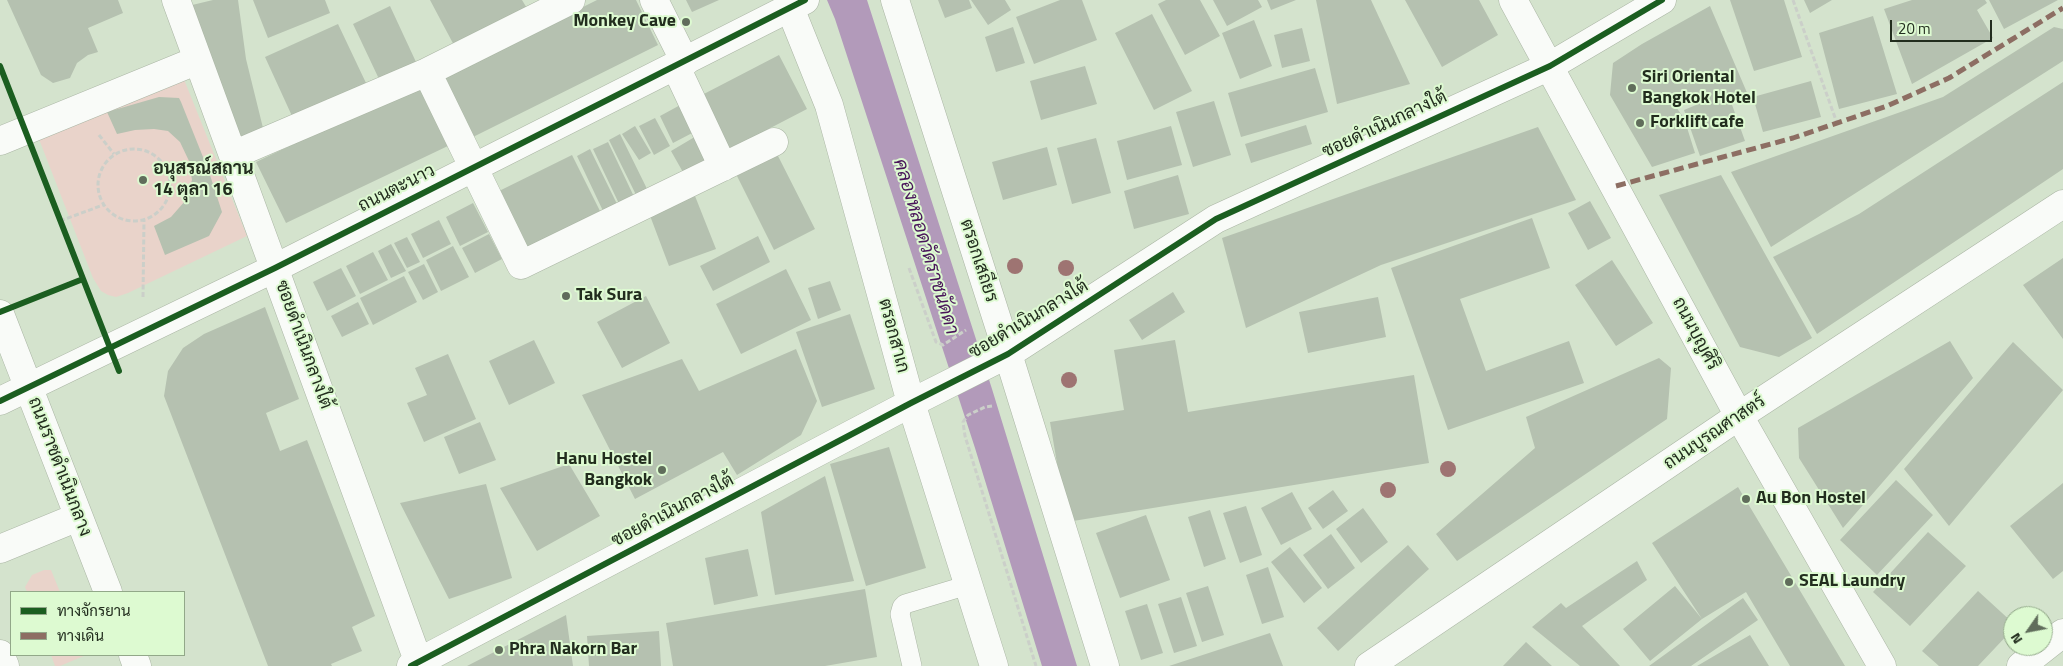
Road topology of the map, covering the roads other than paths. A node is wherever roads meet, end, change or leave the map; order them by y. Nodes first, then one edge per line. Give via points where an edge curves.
1 (176, 0) edge
2 (571, 0) edge
3 (654, 0) edge
4 (895, 0) edge
5 (1513, 0) edge
6 (1662, 0) edge
7 (798, 4) edge
8 (198, 60) junction
9 (680, 65) junction
10 (1550, 66) junction
11 (427, 72) junction
12 (0, 141) edge
13 (774, 142) dead end
14 (233, 155) junction
15 (474, 167) junction
16 (723, 167) junction
17 (2063, 204) edge
18 (275, 268) junction
19 (0, 314) edge
20 (998, 359) junction
21 (28, 387) junction
22 (0, 401) edge
23 (911, 403) junction
24 (1740, 416) junction
25 (78, 517) junction
26 (0, 549) edge
27 (968, 585) junction
28 (108, 591) edge
29 (2063, 633) edge
30 (0, 654) edge
31 (416, 665) edge
32 (5, 666) edge
33 (912, 666) edge
34 (994, 666) edge
35 (1105, 666) edge
36 (1369, 666) edge
37 (1882, 666) edge
38 (2021, 666) edge

1 - 8 street, ซอยดำเนินกลางใต้
2 - 11 street
3 - 9 street
4 - 20 street, ตรอกเสถียร
5 - 10 street, ถนนบุญศิริ
6 - 10 street, ซอยดำเนินกลางใต้
7 - 9 street, ถนนตะนาว
7 - 23 street, ตรอกสาเก via 829,104
8 - 12 street
8 - 14 street, ซอยดำเนินกลางใต้
9 - 15 street, ถนนตะนาว
9 - 16 street
10 - 20 street, ซอยดำเนินกลางใต้ via 1216,219
10 - 24 street, ถนนบุญศิริ
11 - 14 street
11 - 15 street
13 - 16 street
14 - 18 street, ซอยดำเนินกลางใต้
15 - 16 street via 521,265
15 - 18 street, ถนนตะนาว
17 - 24 street, ถนนบูรณศาสตร์
18 - 21 street, ถนนตะนาว
18 - 31 street, ซอยดำเนินกลางใต้
19 - 21 street, ถนนราชดำเนินกลาง
20 - 23 street, ซอยดำเนินกลางใต้
20 - 35 street, ตรอกเสถียร
21 - 22 street, ถนนตะนาว
21 - 25 street, ถนนราชดำเนินกลาง
23 - 27 street, ตรอกสาเก
23 - 31 street, ซอยดำเนินกลางใต้
24 - 36 street, ถนนบูรณศาสตร์
24 - 37 street, ถนนบุญศิริ
25 - 26 street
25 - 28 street, ถนนราชดำเนินกลาง
27 - 33 lane via 902,607 901,619
27 - 34 street, ตรอกสาเก
29 - 38 street
30 - 32 street

